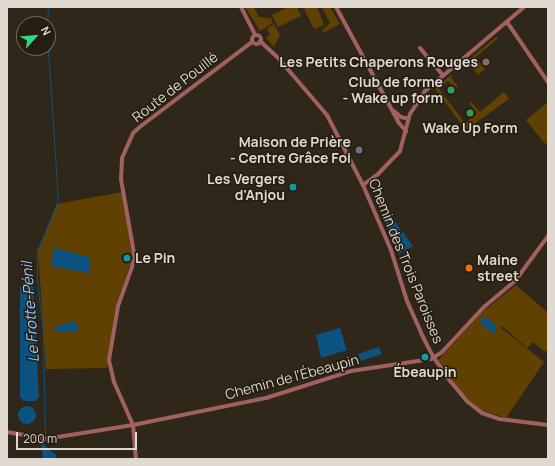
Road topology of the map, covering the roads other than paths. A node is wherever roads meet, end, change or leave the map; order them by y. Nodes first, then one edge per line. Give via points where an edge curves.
1 (241, 7) edge
2 (336, 7) edge
3 (524, 7) edge
4 (507, 22) junction
5 (255, 35) junction
6 (260, 41) junction
7 (252, 42) junction
8 (420, 48) dead end
9 (443, 75) junction
10 (548, 82) edge
11 (394, 111) junction
12 (409, 119) junction
13 (406, 130) junction
14 (363, 185) junction
15 (548, 236) edge
16 (434, 358) junction
17 (133, 425) junction
18 (548, 425) edge
19 (7, 432) edge
20 (136, 459) edge

1 - 5 street
2 - 11 street
3 - 4 street
4 - 9 street
4 - 10 street
5 - 6 street via 259,36
5 - 7 street
6 - 7 street via 256,44
6 - 14 street, Chemin des Trois Paroisses via 315,98 327,115
7 - 17 street, Route de Pouillé via 133,133 122,158 121,179 134,252 132,267 118,306 109,360 114,382
8 - 9 street
9 - 12 street via 421,95
11 - 12 street
11 - 13 street via 399,123
12 - 13 street
13 - 14 street via 399,153 373,179
14 - 16 street, Chemin des Trois Paroisses via 391,250 414,317
15 - 16 street via 515,281 484,307 456,340
16 - 17 street, Chemin de l'Ébeaupin via 411,364 351,371 266,398
16 - 18 street, Chemin des Trois Paroisses via 457,390 482,413 499,419
17 - 19 street, Chemin de l'Ébeaupin via 50,439
17 - 20 street, Route de Pouillé

